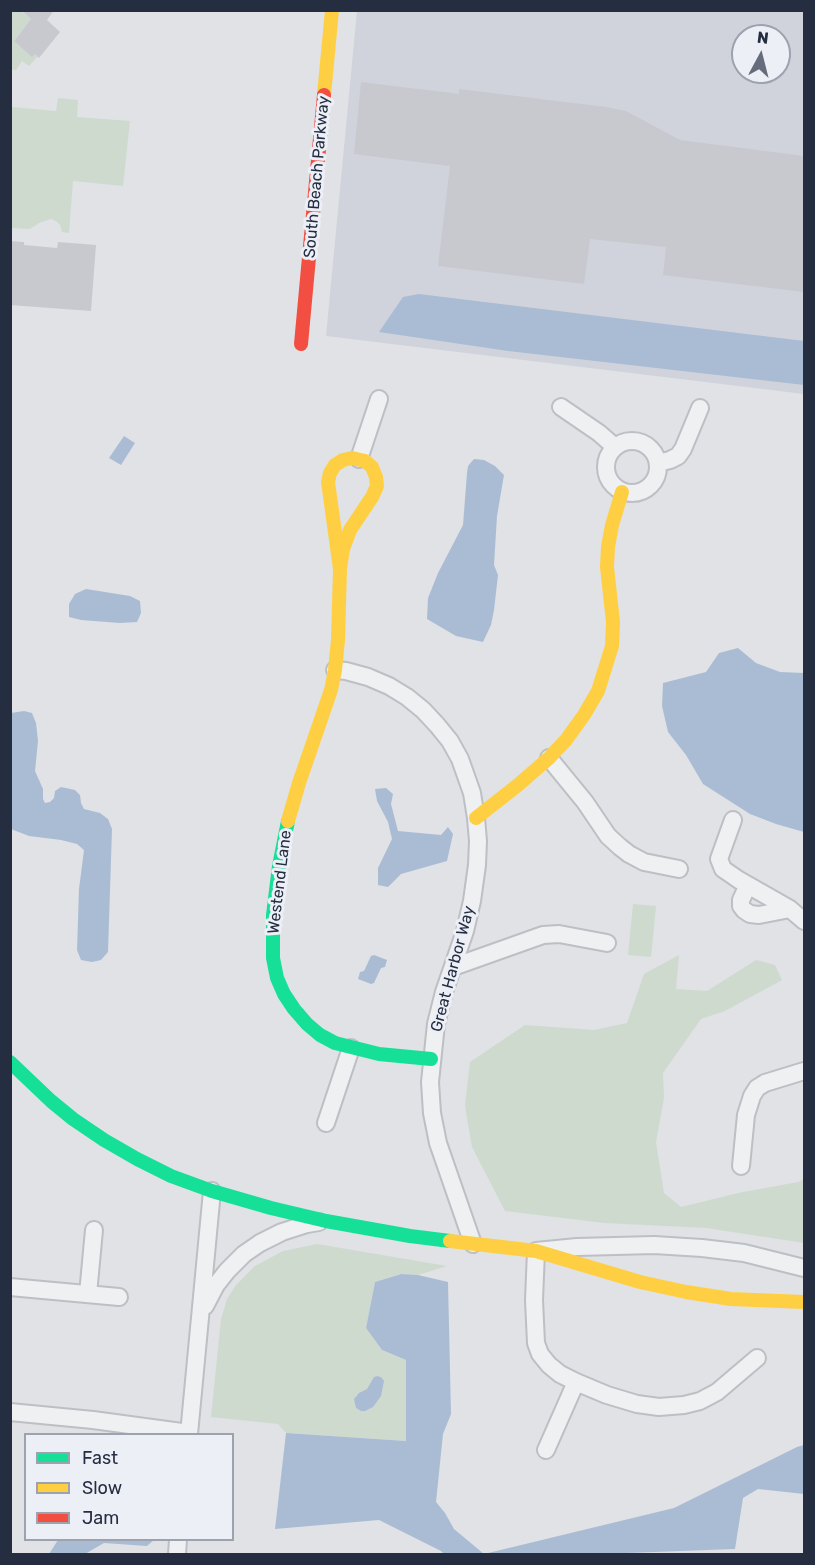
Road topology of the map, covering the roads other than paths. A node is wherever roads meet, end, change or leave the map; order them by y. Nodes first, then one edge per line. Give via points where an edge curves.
1 (332, 10) edge
2 (301, 344) dead end
3 (379, 399) dead end
4 (561, 407) dead end
5 (700, 408) dead end
6 (615, 447) junction
7 (359, 459) junction
8 (658, 462) junction
9 (622, 492) junction
10 (340, 569) junction
11 (335, 670) junction
12 (549, 758) junction
13 (476, 818) junction
14 (734, 820) dead end
15 (679, 869) dead end
16 (748, 885) junction
17 (790, 909) junction
18 (804, 921) edge
19 (607, 943) dead end
20 (453, 967) junction
21 (351, 1048) junction
22 (431, 1059) junction
23 (10, 1062) edge
24 (804, 1071) edge
25 (326, 1123) dead end
26 (741, 1166) dead end
27 (212, 1191) junction
28 (326, 1221) junction
29 (94, 1230) dead end
30 (473, 1244) junction
31 (536, 1251) junction
32 (804, 1268) edge
33 (10, 1287) edge
34 (88, 1294) junction
35 (119, 1297) dead end
36 (804, 1302) edge
37 (200, 1322) junction
38 (757, 1358) dead end
39 (576, 1382) junction
40 (10, 1412) edge
41 (182, 1433) edge
42 (189, 1433) edge
43 (546, 1450) dead end

1 - 2 street, South Beach Parkway
3 - 7 street
4 - 6 street
5 - 8 street via 678,456
6 - 8 street via 629,441 639,442 648,446
6 - 9 street via 609,454 606,473
7 - 10 street via 372,467 377,486 350,530
7 - 10 street via 335,465 328,482
8 - 9 street via 658,472 648,488 631,494
9 - 12 street via 608,547 613,622 605,672 584,715
10 - 11 street, Westend Lane
11 - 13 street, Great Harbor Way via 389,686 437,724 460,759
11 - 21 street, Westend Lane via 285,832 272,948 278,978 294,1009 320,1035
12 - 13 street
12 - 15 street via 620,847 644,862
13 - 20 street, Great Harbor Way via 477,865 472,901
14 - 16 street via 719,859 723,869
16 - 17 street
16 - 17 street via 741,906 750,914
17 - 18 street
19 - 20 street via 560,934 543,935
20 - 22 street, Great Harbor Way via 436,1024
21 - 22 street, Westend Lane
21 - 25 street
22 - 30 street, Great Harbor Way via 432,1113 438,1143
23 - 27 street via 51,1101 104,1140 171,1176
24 - 26 street via 757,1088 746,1115
27 - 28 street
27 - 37 street
28 - 30 street
28 - 37 street via 282,1232 244,1254 216,1285
29 - 34 street
30 - 31 street
31 - 32 street via 654,1245 702,1248 744,1253
31 - 36 street via 686,1293
31 - 39 street via 536,1343 549,1365
33 - 34 street
34 - 35 street
37 - 42 street
38 - 39 street via 717,1392 684,1405 637,1404
39 - 43 street
40 - 41 street

